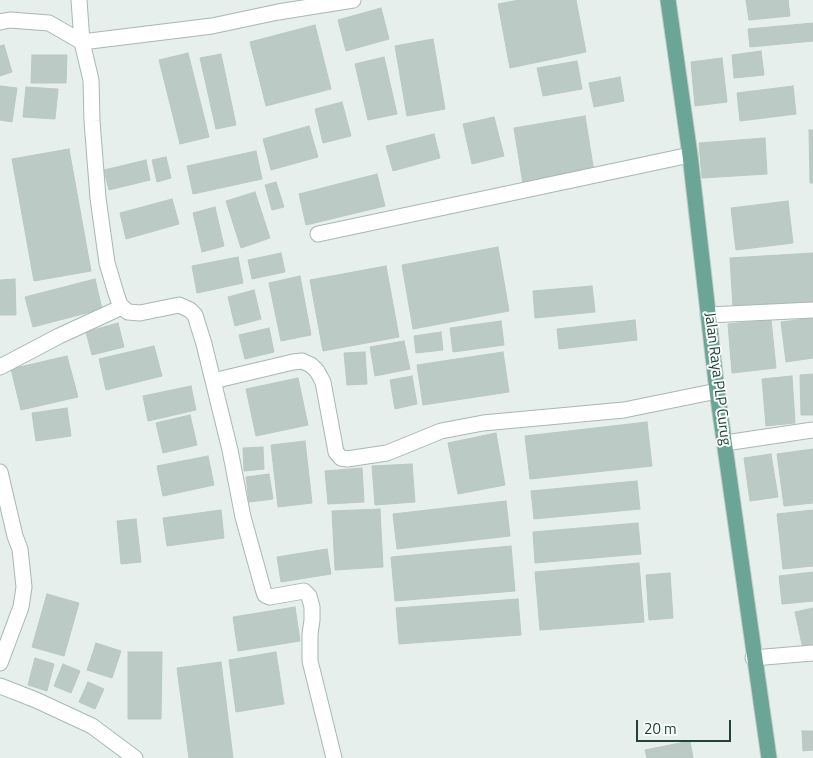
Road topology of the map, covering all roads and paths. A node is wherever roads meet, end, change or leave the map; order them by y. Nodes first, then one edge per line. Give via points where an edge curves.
1 (79, 0) edge
2 (353, 0) edge
3 (668, 0) edge
4 (0, 22) edge
5 (82, 42) junction
6 (690, 155) junction
7 (318, 234) dead end
8 (122, 307) junction
9 (813, 310) edge
10 (708, 316) junction
11 (0, 367) edge
12 (212, 381) junction
13 (717, 390) junction
14 (813, 430) edge
15 (725, 443) junction
16 (0, 472) edge
17 (813, 653) edge
18 (753, 658) junction
19 (0, 662) edge
20 (0, 686) edge
21 (136, 758) edge
22 (334, 758) edge
23 (769, 758) edge

1 - 5 street
2 - 5 street via 212,26
3 - 6 main road, Jalan Raya PLP Curug
4 - 5 street via 49,23
5 - 8 street via 90,80 98,198 107,263
6 - 7 street
6 - 10 main road, Jalan Raya PLP Curug
8 - 11 street
8 - 12 street via 135,313 179,305 190,310 195,315 204,344
9 - 10 street
10 - 13 main road, Jalan Raya PLP Curug
12 - 13 street via 294,362 309,364 323,382 336,452 347,459 386,453 440,431 483,423 624,410
12 - 22 street via 262,590 270,597 304,591 309,596 312,607 310,661
13 - 15 main road, Jalan Raya PLP Curug
14 - 15 street
15 - 18 main road, Jalan Raya PLP Curug
16 - 19 street via 20,549 24,587 21,606
17 - 18 street
18 - 23 main road, Jalan Raya PLP Curug
20 - 21 street via 92,726

